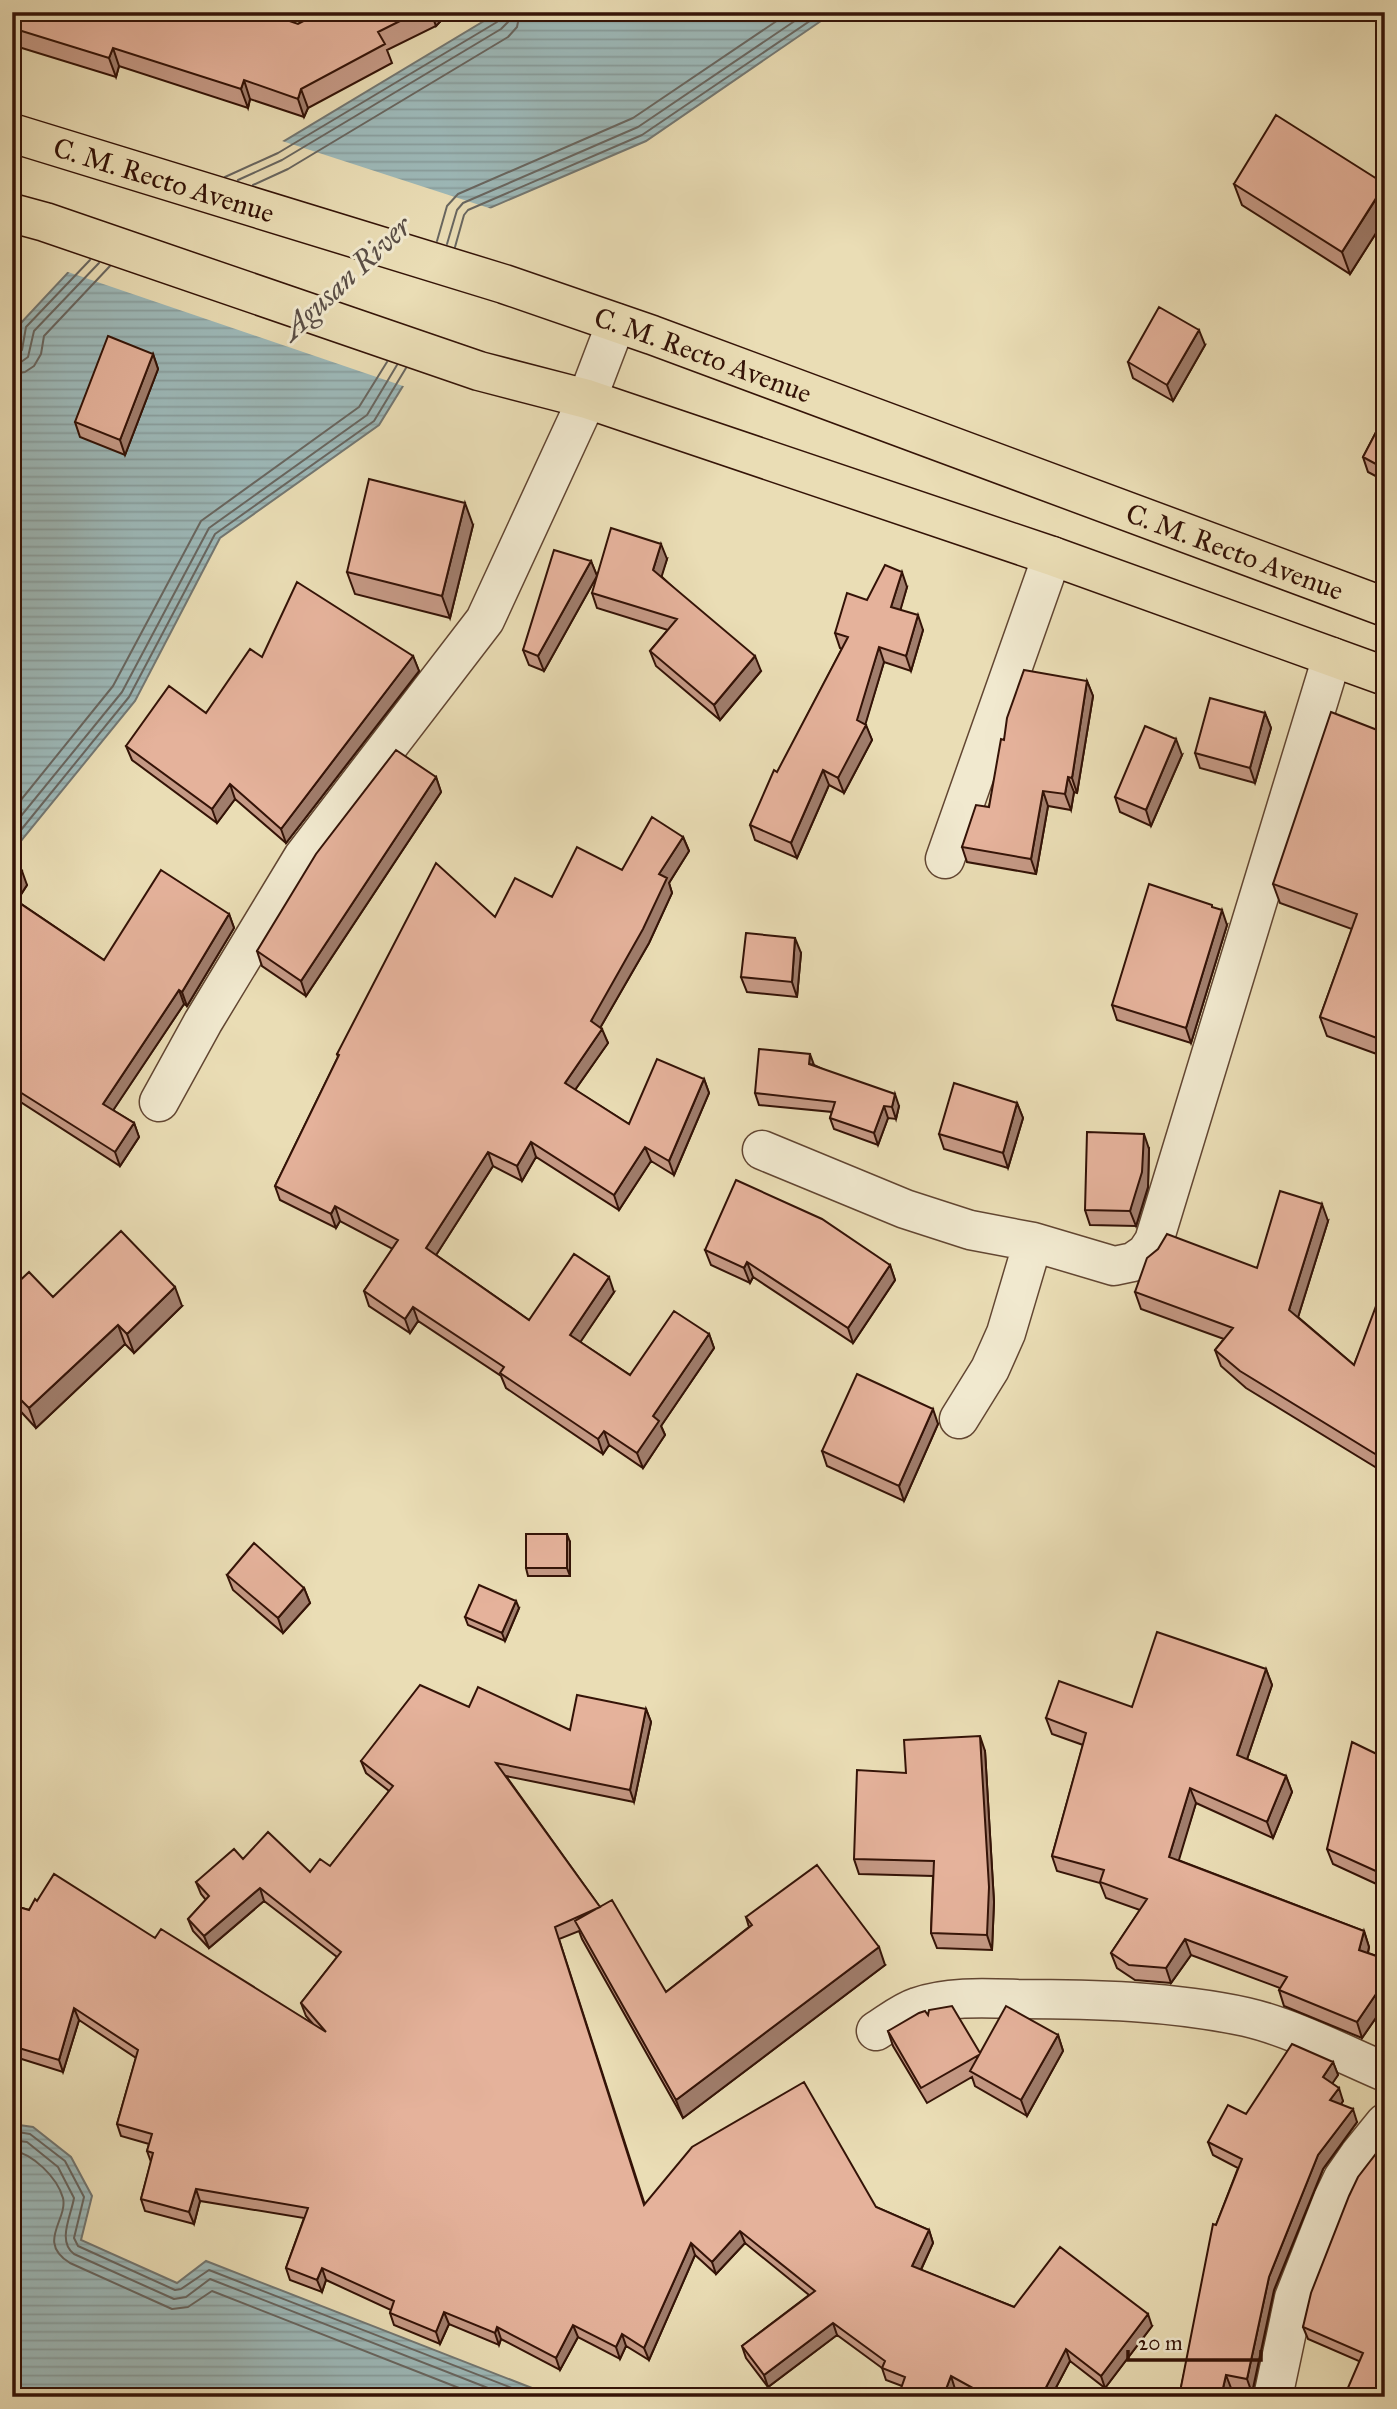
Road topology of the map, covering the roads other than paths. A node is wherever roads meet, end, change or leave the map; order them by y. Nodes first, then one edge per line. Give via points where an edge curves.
1 (12, 133) edge
2 (29, 218) edge
3 (616, 323) junction
4 (587, 399) junction
5 (1052, 556) junction
6 (1385, 607) edge
7 (1332, 657) junction
8 (1385, 676) edge
9 (945, 859) dead end
10 (159, 1102) dead end
11 (762, 1150) dead end
12 (1033, 1242) junction
13 (959, 1419) dead end
14 (876, 2031) dead end
15 (1385, 2072) edge
16 (1385, 2123) edge
17 (1273, 2397) edge

1 - 3 highway, C. M. Recto Avenue
2 - 4 highway via 478,371
3 - 4 street
3 - 6 highway, C. M. Recto Avenue
4 - 5 highway
4 - 10 street via 485,620 303,857
5 - 7 highway
5 - 9 street
7 - 8 highway
7 - 12 street via 1154,1241 1140,1258 1114,1266
11 - 12 street via 905,1209 970,1230
12 - 13 street via 1001,1345
14 - 15 street via 916,2007 940,2002 1084,1999 1247,2017
16 - 17 street via 1354,2162 1333,2199 1294,2298

